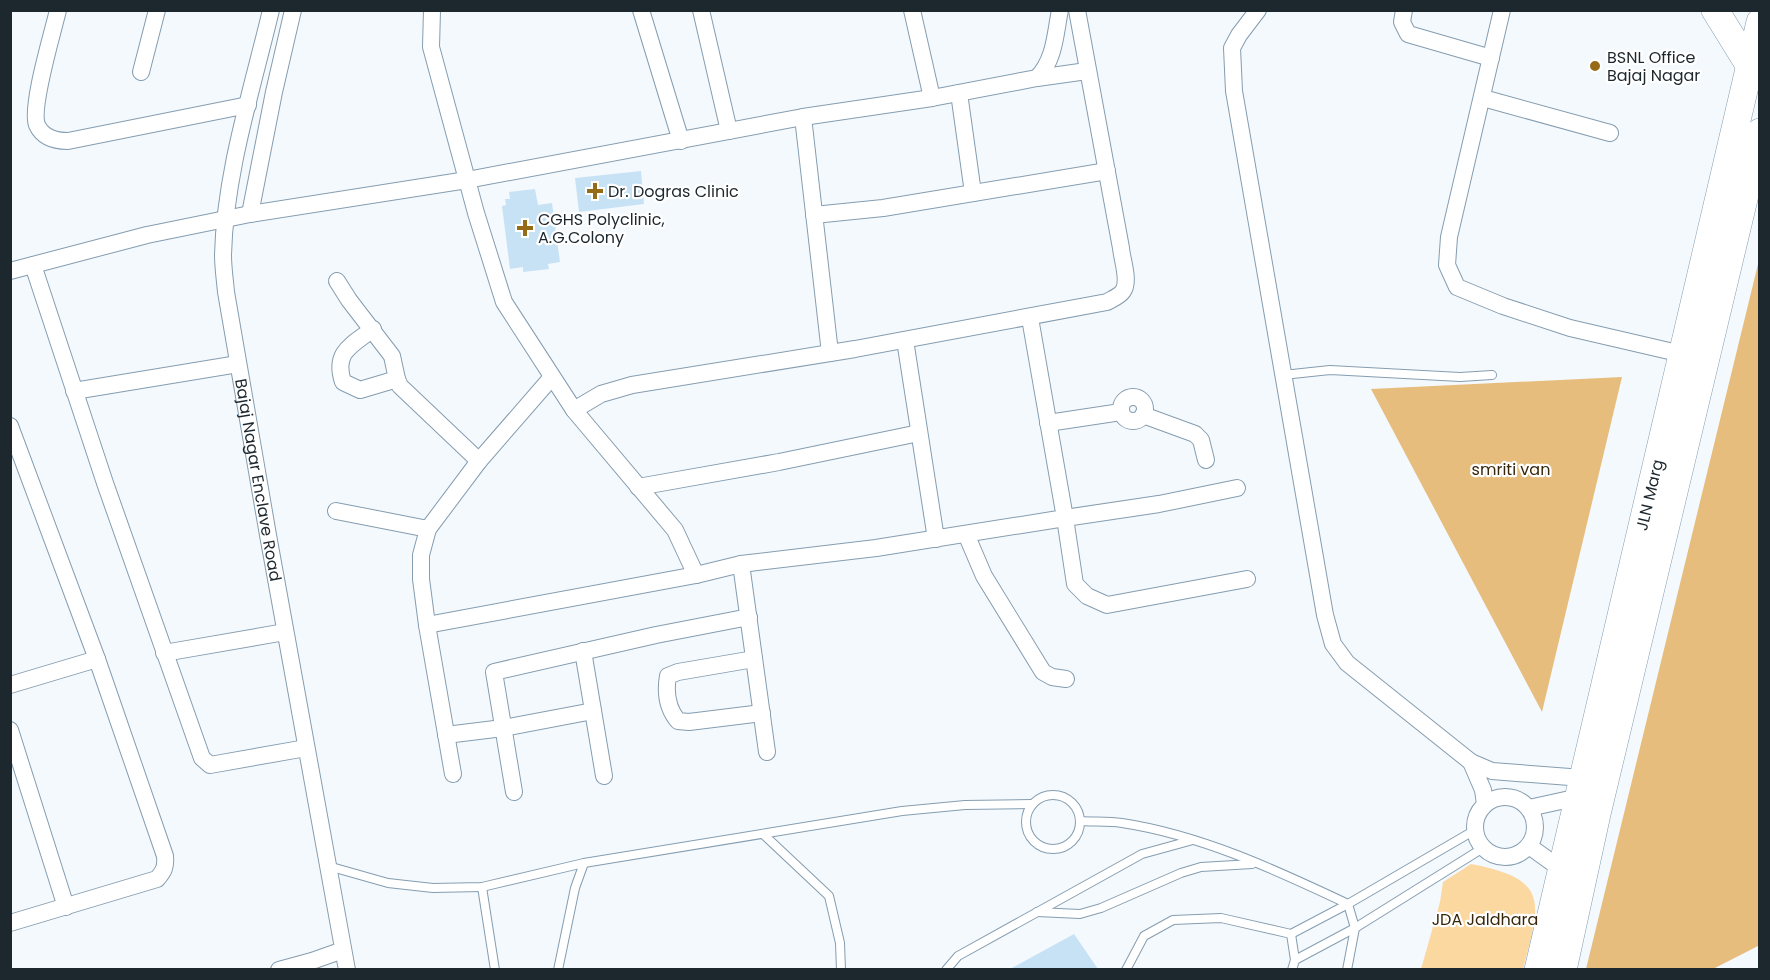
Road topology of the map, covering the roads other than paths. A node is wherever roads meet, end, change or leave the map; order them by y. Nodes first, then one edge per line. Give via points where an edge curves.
1 (58, 10) edge
2 (157, 10) edge
3 (271, 10) edge
4 (293, 10) edge
5 (432, 10) edge
6 (641, 10) edge
7 (701, 10) edge
8 (912, 10) edge
9 (1060, 10) edge
10 (1077, 10) edge
11 (1258, 10) edge
12 (1404, 10) edge
13 (1502, 10) edge
14 (1715, 10) edge
15 (1760, 22) edge
16 (1083, 46) junction
17 (1053, 52) junction
18 (1491, 58) junction
19 (1749, 65) junction
20 (1087, 71) junction
21 (141, 72) dead end
22 (1037, 78) junction
23 (959, 93) junction
24 (932, 98) junction
25 (1483, 98) junction
26 (248, 105) junction
27 (803, 117) junction
28 (729, 131) junction
29 (1760, 132) edge
30 (1610, 133) dead end
31 (681, 141) junction
32 (1107, 171) junction
33 (467, 180) junction
34 (974, 193) junction
35 (250, 214) junction
36 (814, 215) junction
37 (226, 219) junction
38 (33, 265) junction
39 (10, 271) edge
40 (337, 281) dead end
41 (1030, 318) junction
42 (373, 329) junction
43 (905, 340) junction
44 (830, 353) junction
45 (1682, 354) junction
46 (238, 364) junction
47 (1283, 375) junction
48 (1492, 375) dead end
49 (552, 377) junction
50 (397, 379) junction
51 (74, 391) junction
52 (574, 410) junction
53 (1048, 423) junction
54 (10, 426) edge
55 (920, 433) junction
56 (1206, 460) dead end
57 (479, 461) junction
58 (638, 487) junction
59 (1237, 488) dead end
60 (336, 511) dead end
61 (1065, 518) junction
62 (428, 528) junction
63 (966, 534) junction
64 (936, 539) junction
65 (741, 564) junction
66 (696, 575) junction
67 (1246, 579) dead end
68 (749, 617) junction
69 (427, 626) junction
70 (285, 632) junction
71 (583, 651) junction
72 (164, 653) junction
73 (97, 659) junction
74 (754, 659) junction
75 (1066, 679) dead end
76 (10, 686) edge
77 (593, 711) junction
78 (762, 713) junction
79 (503, 728) junction
80 (10, 730) edge
81 (446, 735) junction
82 (306, 748) junction
83 (767, 752) dead end
84 (1471, 762) junction
85 (453, 774) dead end
86 (604, 776) dead end
87 (1581, 788) junction
88 (514, 792) dead end
89 (1032, 804) junction
90 (1485, 804) junction
91 (1529, 808) junction
92 (1080, 821) junction
93 (1475, 830) junction
94 (763, 834) junction
95 (1193, 840) junction
96 (1529, 846) junction
97 (1483, 848) junction
98 (584, 863) junction
99 (1257, 864) junction
100 (328, 866) junction
101 (1574, 867) junction
102 (482, 887) junction
103 (1348, 904) junction
104 (66, 907) junction
105 (1037, 912) junction
106 (10, 923) edge
107 (1355, 928) junction
108 (1291, 934) junction
109 (344, 950) junction
110 (1295, 960) junction
111 (279, 969) edge
112 (347, 969) edge
113 (495, 969) edge
114 (558, 969) edge
115 (841, 969) edge
116 (946, 969) edge
117 (1126, 969) edge
118 (1292, 969) edge
119 (1347, 969) edge
120 (1538, 969) edge
121 (1563, 969) edge

1 - 26 street via 36,116 42,131 54,141
2 - 21 street
3 - 26 street, Bajaj Nagar Enclave Road
4 - 35 street
5 - 33 street via 431,47
6 - 31 street
7 - 28 street
8 - 24 street
9 - 17 street
10 - 16 street
11 - 47 street via 1232,48 1232,72
12 - 18 street via 1402,22 1408,34
13 - 18 street
14 - 19 main road
15 - 19 main road, JLN Marg
16 - 17 street
16 - 20 street
17 - 22 street
18 - 25 street
19 - 45 main road, JLN Marg
20 - 22 street
20 - 32 street
22 - 23 street
23 - 24 street
23 - 34 street
24 - 27 street
25 - 30 street
25 - 45 street via 1449,237 1447,265 1457,287 1570,328
26 - 37 street, Bajaj Nagar Enclave Road
27 - 28 street
27 - 36 street
28 - 31 street
29 - 101 main road, JLN Marg via 1748,198 1597,814
31 - 33 street
32 - 34 street
32 - 41 street via 1125,289 1107,302
33 - 35 street
33 - 49 street via 504,302
34 - 36 street
35 - 37 street
36 - 44 street
37 - 38 street
37 - 46 street, Bajaj Nagar Enclave Road via 223,257
38 - 39 street
38 - 51 street
40 - 42 street
41 - 43 street
41 - 53 street
42 - 50 street via 392,356
42 - 50 street via 346,350 339,362 343,382 360,390
43 - 44 street
43 - 55 street
44 - 52 street via 632,385 601,394
45 - 87 main road, JLN Marg
46 - 51 street
46 - 70 street, Bajaj Nagar Enclave Road
47 - 48 lane via 1330,370
47 - 84 street via 1324,615 1333,644 1347,663
49 - 52 street
49 - 57 street
50 - 57 street
51 - 72 street
52 - 58 street
53 - 56 street via 1121,412 1133,421 1143,415 1195,434
53 - 61 street
54 - 73 street
55 - 58 street
55 - 64 street
57 - 62 street
58 - 66 street via 675,530
59 - 61 street
60 - 62 street
61 - 63 street
61 - 67 street via 1075,584 1087,596 1107,605
62 - 69 street via 421,555
63 - 64 street
63 - 75 street via 984,576 1043,672
64 - 65 street
65 - 66 street
65 - 68 street
66 - 69 street
68 - 71 street
68 - 74 street
69 - 81 street
70 - 72 street
70 - 82 street, Bajaj Nagar Enclave Road
71 - 77 street
71 - 79 street via 494,672
72 - 82 street via 205,763
73 - 76 street
73 - 104 street via 165,864 157,879
74 - 78 street
74 - 78 street via 668,676 667,701 678,721
77 - 79 street
77 - 86 street
78 - 83 street
79 - 81 street
79 - 88 street
80 - 104 street
81 - 85 street
82 - 100 street, Bajaj Nagar Enclave Road
84 - 87 street via 1492,771
84 - 90 street via 1484,790
87 - 91 street
87 - 101 main road, JLN Marg
89 - 92 lane via 1039,798 1058,795 1074,804
89 - 92 lane via 1026,828 1043,847 1061,848 1069,844
89 - 94 lane via 902,811
90 - 91 street via 1503,796 1513,797
90 - 93 street via 1475,820
91 - 96 street via 1536,827
92 - 95 lane via 1119,822
93 - 97 street
93 - 103 lane
94 - 98 lane
94 - 115 lane via 829,896 840,943
95 - 99 lane
95 - 105 lane via 1142,854
96 - 97 street via 1512,857 1491,854
96 - 101 street
97 - 107 lane
98 - 102 lane
98 - 114 lane
99 - 103 lane
99 - 105 lane via 1200,867 1080,914
100 - 102 lane via 388,883 433,888
100 - 109 street, Bajaj Nagar Enclave Road
101 - 120 main road, JLN Marg via 1554,903
101 - 121 main road, JLN Marg
102 - 113 lane
103 - 107 lane
103 - 108 lane
104 - 106 street
105 - 116 lane via 958,956
107 - 110 lane
107 - 119 lane
108 - 110 lane
108 - 117 lane via 1221,918 1173,920 1144,936
109 - 111 street
109 - 112 street, Bajaj Nagar Enclave Road
110 - 118 lane

